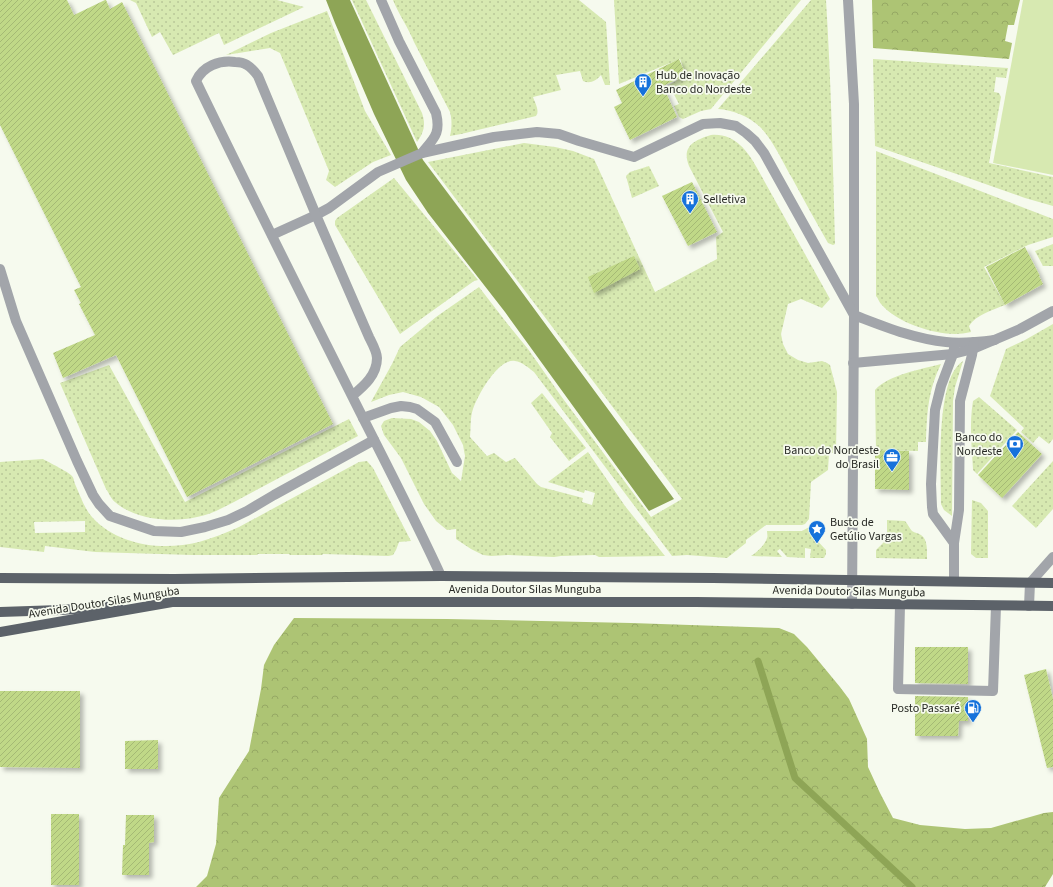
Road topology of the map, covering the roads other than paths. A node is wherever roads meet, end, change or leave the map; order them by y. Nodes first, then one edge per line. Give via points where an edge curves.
1 (381, 0) edge
2 (848, 0) edge
3 (422, 153) junction
4 (316, 215) junction
5 (272, 235) junction
6 (0, 269) edge
7 (1053, 311) edge
8 (854, 315) junction
9 (955, 343) junction
10 (973, 346) junction
11 (953, 354) junction
12 (853, 363) junction
13 (352, 396) junction
14 (363, 418) junction
15 (374, 440) junction
16 (457, 462) dead end
17 (954, 543) junction
18 (1053, 557) edge
19 (441, 576) junction
20 (0, 578) edge
21 (852, 580) junction
22 (954, 582) junction
23 (1030, 583) junction
24 (1053, 583) edge
25 (172, 602) junction
26 (852, 604) junction
27 (900, 605) junction
28 (996, 606) junction
29 (1029, 606) junction
30 (1053, 606) edge
31 (0, 612) edge
32 (0, 632) edge

1 - 3 street via 439,124 436,135
2 - 8 street via 854,104
3 - 4 street via 378,172
3 - 8 street via 494,137 537,132 559,134 634,157 703,124 720,122 736,126 755,141 764,153
4 - 5 street
4 - 5 street via 258,76 246,64 238,62 211,65 196,81
4 - 13 street via 378,357 370,379
5 - 13 street
6 - 15 street via 16,321 77,461 93,496 110,516 154,532 180,532 217,524 247,511
7 - 10 street via 995,340
8 - 9 street via 917,337
8 - 12 street
9 - 10 street
9 - 11 street
10 - 11 street
10 - 17 street via 960,401 959,510
11 - 12 street
11 - 17 street via 940,386 935,410 931,491 933,514
12 - 21 street
13 - 14 street
14 - 15 street
14 - 16 street via 401,406 417,409 435,422
15 - 19 street
17 - 22 street
18 - 23 street
19 - 20 main road, Avenida Doutor Silas Munguba
19 - 21 main road, Avenida Doutor Silas Munguba
21 - 22 main road, Avenida Doutor Silas Munguba
21 - 26 street
22 - 23 main road, Avenida Doutor Silas Munguba
23 - 24 main road, Avenida Doutor Silas Munguba
23 - 29 street
25 - 26 main road, Avenida Doutor Silas Munguba
25 - 31 main road
25 - 32 main road, Avenida Doutor Silas Munguba
26 - 27 main road, Avenida Doutor Silas Munguba
27 - 28 main road, Avenida Doutor Silas Munguba
27 - 28 street via 898,689 993,692
28 - 29 main road, Avenida Doutor Silas Munguba
29 - 30 main road, Avenida Doutor Silas Munguba

